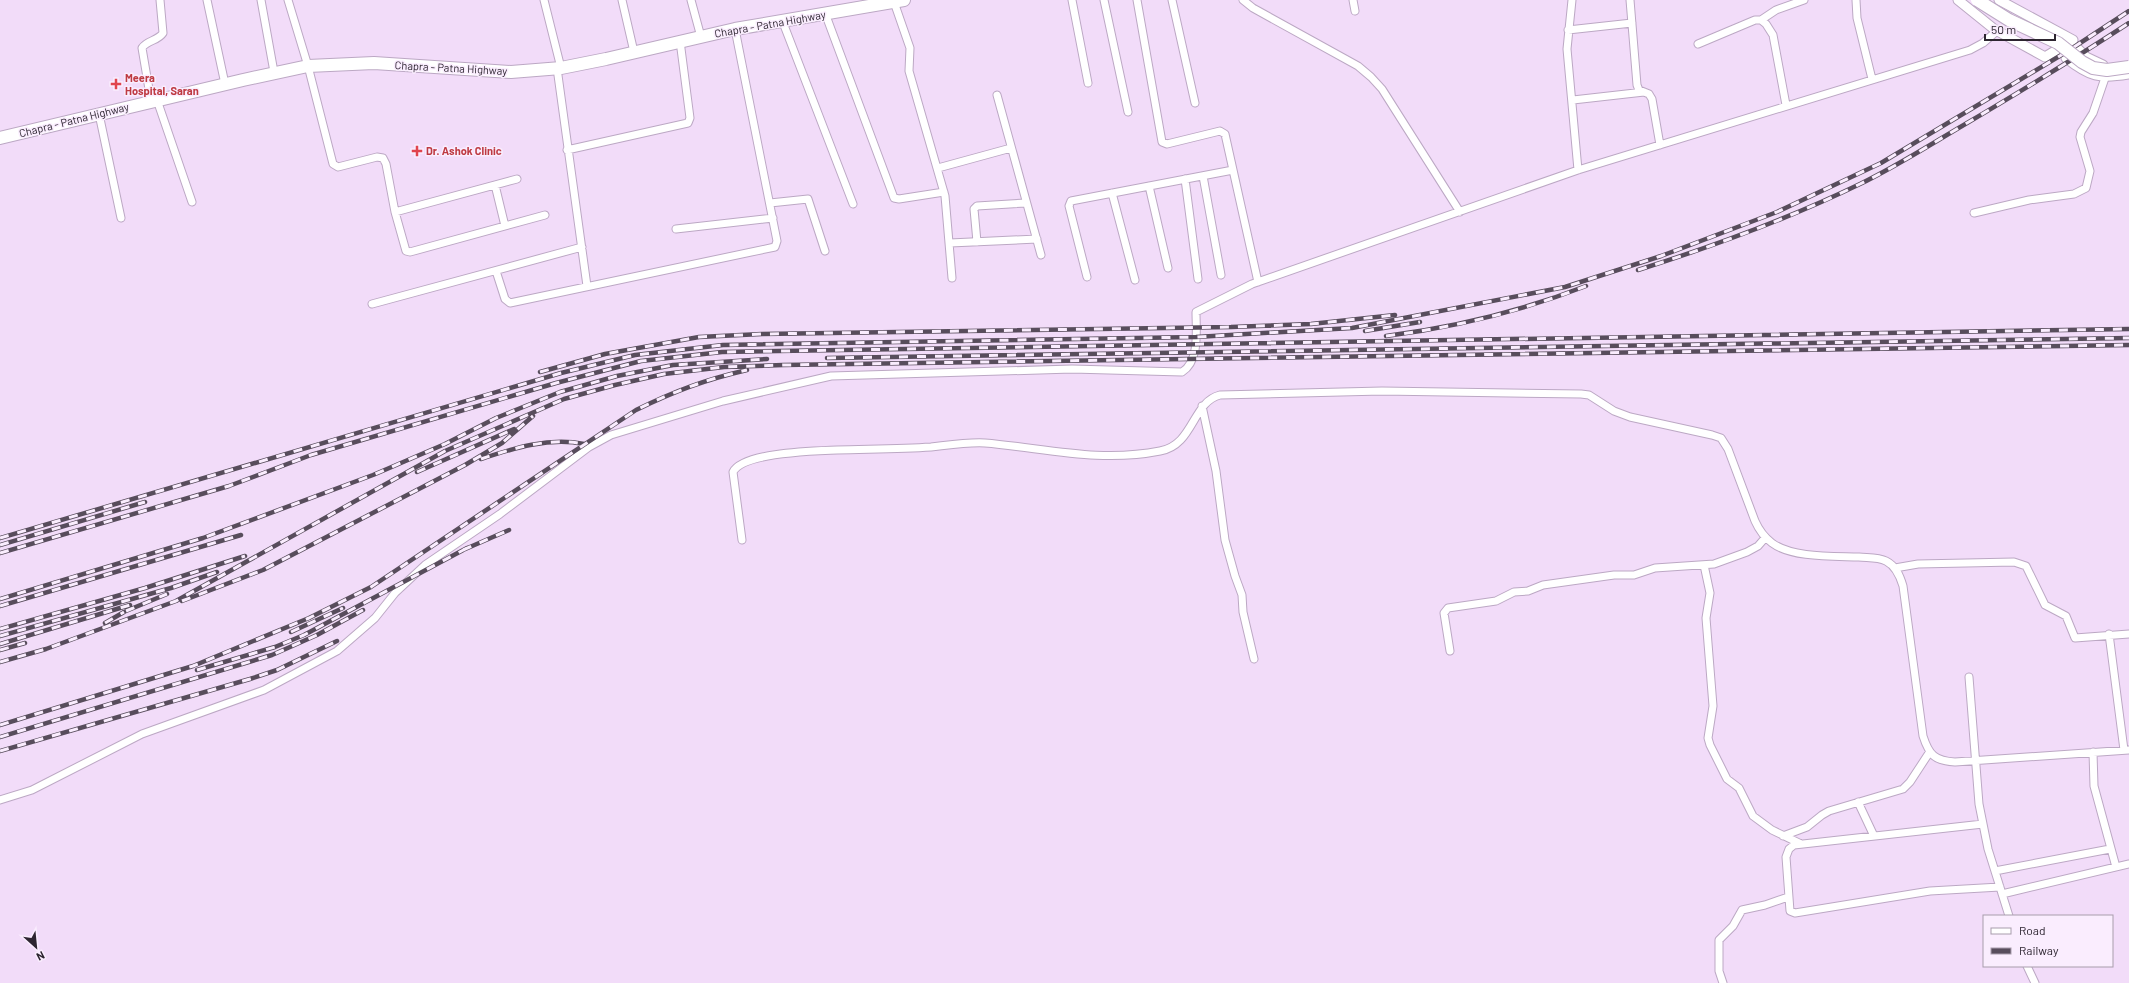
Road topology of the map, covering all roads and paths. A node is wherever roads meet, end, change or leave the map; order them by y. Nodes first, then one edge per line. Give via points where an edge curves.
1 (160, 0) edge
2 (208, 0) edge
3 (261, 0) edge
4 (288, 0) edge
5 (544, 0) edge
6 (622, 0) edge
7 (691, 0) edge
8 (1072, 0) edge
9 (1104, 0) edge
10 (1137, 0) edge
11 (1172, 0) edge
12 (1243, 0) edge
13 (1353, 0) edge
14 (1572, 0) edge
15 (1630, 0) edge
16 (1804, 0) edge
17 (1856, 0) edge
18 (1958, 0) edge
19 (1977, 0) edge
20 (1999, 0) edge
21 (899, 1) edge
22 (1355, 11) dead end
23 (825, 13) junction
24 (782, 20) junction
25 (1761, 20) junction
26 (1632, 23) junction
27 (735, 29) junction
28 (1568, 30) junction
29 (1998, 30) junction
30 (701, 37) junction
31 (680, 41) junction
32 (1698, 44) dead end
33 (2074, 45) junction
34 (634, 52) junction
35 (2129, 63) edge
36 (308, 66) junction
37 (2129, 67) edge
38 (559, 68) junction
39 (274, 72) junction
40 (2129, 74) edge
41 (2105, 78) junction
42 (1872, 79) junction
43 (1088, 83) dead end
44 (225, 84) junction
45 (1644, 92) junction
46 (997, 95) dead end
47 (154, 100) junction
48 (1573, 100) junction
49 (1195, 103) dead end
50 (1786, 105) junction
51 (1128, 112) dead end
52 (99, 114) junction
53 (0, 138) edge
54 (1660, 145) junction
55 (1012, 148) junction
56 (567, 150) junction
57 (938, 168) junction
58 (1233, 170) junction
59 (1578, 170) junction
60 (1203, 176) junction
61 (517, 179) dead end
62 (1184, 180) junction
63 (495, 185) junction
64 (1150, 186) junction
65 (944, 192) junction
66 (1112, 193) junction
67 (192, 202) dead end
68 (770, 203) junction
69 (1026, 203) junction
70 (853, 204) dead end
71 (395, 212) junction
72 (1460, 212) junction
73 (1974, 213) dead end
74 (545, 215) dead end
75 (121, 218) dead end
76 (773, 218) junction
77 (505, 226) junction
78 (676, 229) dead end
79 (1037, 238) junction
80 (977, 242) junction
81 (950, 243) junction
82 (582, 247) junction
83 (824, 251) dead end
84 (1041, 255) dead end
85 (1168, 268) dead end
86 (496, 271) junction
87 (1221, 275) dead end
88 (1087, 277) dead end
89 (952, 278) dead end
90 (1198, 279) dead end
91 (1136, 280) dead end
92 (1258, 282) junction
93 (587, 286) junction
94 (372, 304) dead end
95 (1202, 406) junction
96 (1765, 538) junction
97 (742, 540) dead end
98 (1704, 565) junction
99 (1895, 568) junction
100 (2109, 634) junction
101 (2129, 634) edge
102 (1450, 651) dead end
103 (1254, 659) dead end
104 (1969, 677) dead end
105 (2127, 750) edge
106 (2093, 752) junction
107 (1929, 753) junction
108 (1975, 760) junction
109 (0, 800) edge
110 (1858, 802) junction
111 (1983, 824) junction
112 (1783, 836) junction
113 (1874, 836) junction
114 (1799, 843) junction
115 (2110, 849) junction
116 (2129, 864) edge
117 (2116, 867) junction
118 (1995, 871) junction
119 (2001, 890) junction
120 (1788, 897) junction
121 (2008, 915) edge
122 (2027, 967) edge
123 (1723, 983) edge
124 (2035, 983) edge

1 - 47 street via 163,33 159,38 144,44 142,48
2 - 44 street
3 - 39 street
4 - 36 street
5 - 38 street
6 - 34 street
7 - 30 street
8 - 43 street
9 - 51 street
10 - 58 street via 1162,142 1167,144 1222,132 1226,137
11 - 49 street
12 - 72 street via 1358,66 1371,77 1382,89
13 - 22 street
14 - 28 street
15 - 26 street
16 - 25 street via 1776,10
17 - 42 street via 1857,18
18 - 29 street
19 - 37 highway, bridge via 2009,20 2058,43 2093,68 2108,70
20 - 33 street via 2073,40
21 - 23 highway, Chapra - Patna Highway
21 - 57 street via 910,48 908,71
23 - 24 highway, Chapra - Patna Highway
23 - 65 street via 894,198
24 - 27 highway, Chapra - Patna Highway
24 - 70 street
25 - 32 street
25 - 50 street via 1774,35
26 - 28 street
26 - 45 street via 1637,84 1639,90
27 - 30 highway, Chapra - Patna Highway
27 - 68 street
28 - 48 street via 1567,49
29 - 33 street via 2045,57
29 - 42 street via 1970,50
30 - 31 highway, Chapra - Patna Highway
31 - 34 highway, Chapra - Patna Highway
31 - 56 street via 690,118 688,123
33 - 35 street via 2095,62 2108,66
33 - 41 street via 2066,58 2090,74
34 - 38 highway, Chapra - Patna Highway
36 - 38 highway, Chapra - Patna Highway via 374,63 511,72
36 - 39 highway, Chapra - Patna Highway
36 - 71 street via 333,164 338,167 377,157 383,158
38 - 56 street
39 - 44 highway, Chapra - Patna Highway
40 - 41 street
41 - 73 street via 2093,113 2080,137 2090,171 2086,188 2074,194 2029,200
42 - 50 street
44 - 47 highway, Chapra - Patna Highway
45 - 48 street
45 - 54 street via 1652,99
46 - 55 street
47 - 52 highway, Chapra - Patna Highway
47 - 67 street
48 - 59 street
50 - 54 street
52 - 53 highway, Chapra - Patna Highway
52 - 75 street
54 - 59 street
55 - 57 street
55 - 69 street
56 - 82 street
57 - 65 street
58 - 60 street
58 - 92 street
59 - 72 street
60 - 62 street
60 - 87 street
61 - 63 street
62 - 64 street
62 - 90 street
63 - 71 street
63 - 77 street
64 - 66 street
64 - 85 street
65 - 81 street
66 - 88 street via 1072,200 1068,204
66 - 91 street
68 - 76 street
68 - 83 street via 808,199
69 - 79 street
69 - 80 street via 977,206 974,209
71 - 77 street via 404,248 408,252
72 - 92 street
74 - 77 street
76 - 78 street
76 - 93 street via 777,243 773,248
79 - 80 street
79 - 84 street
80 - 81 street
81 - 89 street
82 - 86 street
82 - 93 street
86 - 93 street via 505,299 510,303
86 - 94 street
92 - 109 street via 1196,312 1194,351 1189,366 1177,373 1072,369 831,376 723,401 611,435 425,565 395,593 375,618 337,650 264,690 142,734 32,790
95 - 96 street via 1210,399 1225,395 1469,391 1589,395 1630,418 1699,431 1721,438 1728,449 1755,521
95 - 97 street via 1187,433 1174,446 1161,451 1109,456 1060,454 970,443 810,451 748,462 737,466 733,477
95 - 103 street via 1216,471 1225,540 1242,595 1243,612
96 - 98 street via 1758,546 1738,557
96 - 99 street via 1780,548 1792,551 1874,558 1886,561
98 - 102 street via 1655,568 1634,575 1614,575 1543,585 1528,591 1514,592 1496,601 1448,608 1444,613
98 - 112 street via 1710,593 1706,618 1713,706 1708,738 1710,745 1727,779 1739,788 1753,816 1764,826
99 - 100 street via 1918,564 2023,564 2031,572 2045,605 2066,616 2074,638
99 - 107 street via 1902,586 1923,736
100 - 101 street
100 - 105 street
104 - 108 street
105 - 106 street
106 - 108 street
106 - 115 street via 2094,786
107 - 108 street via 1944,761
107 - 110 street via 1903,789
108 - 111 street via 1976,789
110 - 112 street via 1825,813 1807,828
110 - 113 street
111 - 113 street
111 - 118 street
112 - 114 street
113 - 114 street
114 - 120 street via 1789,849 1786,857
115 - 117 street
115 - 118 street
116 - 117 street
117 - 119 street
118 - 119 street
119 - 120 street via 1930,891 1793,913 1790,911
119 - 121 street
120 - 123 street via 1742,910 1733,926 1719,940 1719,971
122 - 124 street

